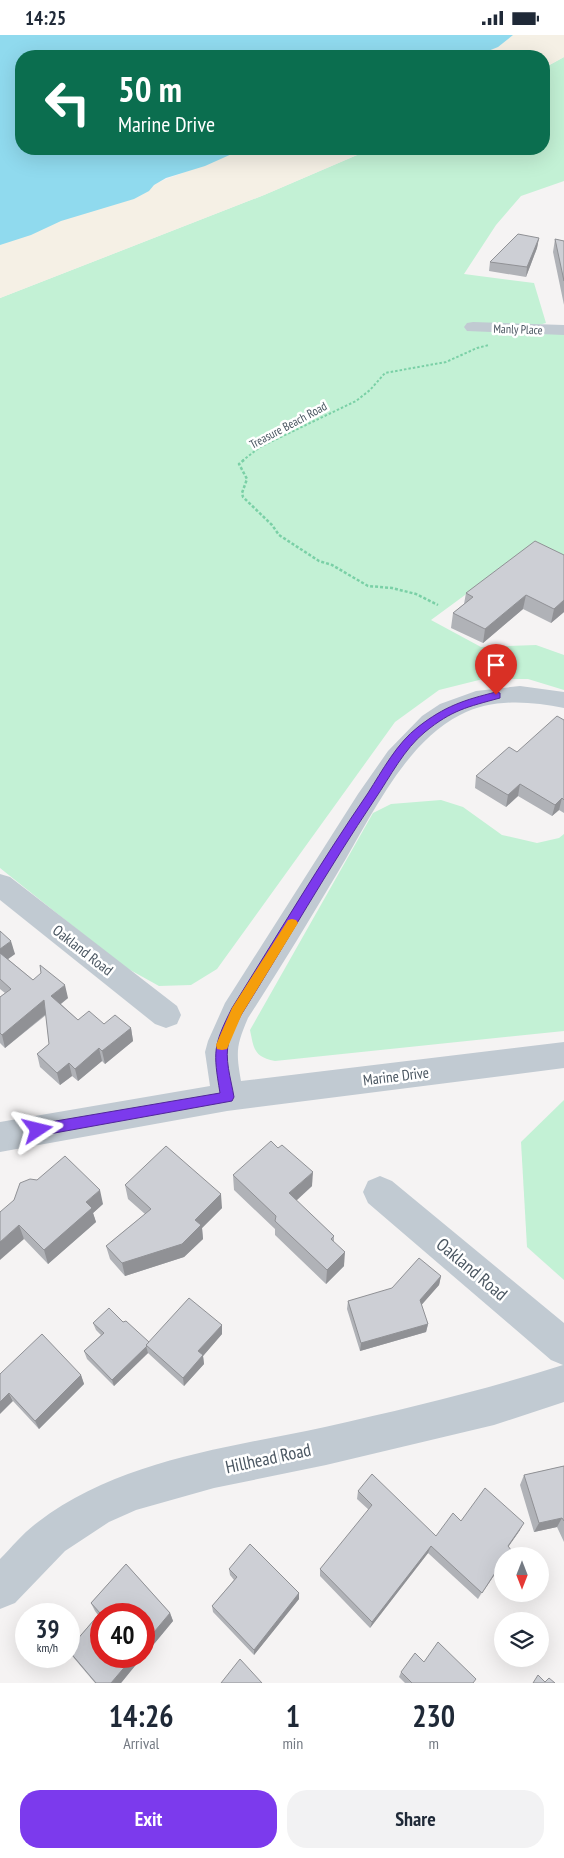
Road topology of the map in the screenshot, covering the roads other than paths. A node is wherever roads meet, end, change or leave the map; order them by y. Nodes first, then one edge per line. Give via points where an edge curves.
1 (473, 327) dead end
2 (564, 330) edge
3 (564, 700) edge
4 (0, 885) edge
5 (166, 1015) dead end
6 (564, 1055) edge
7 (227, 1097) junction
8 (0, 1137) edge
9 (380, 1192) dead end
10 (564, 1347) edge
11 (564, 1383) edge
12 (0, 1588) edge

1 - 2 street, Manly Place
3 - 7 street via 516,694 470,701 433,721 401,752 236,1012 222,1041 221,1062
4 - 5 street, Oakland Road
6 - 7 street, Marine Drive
7 - 8 street, Marine Drive
9 - 10 street, Oakland Road
11 - 12 street, Hillhead Road via 494,1406 214,1469 136,1491 95,1508 51,1537

